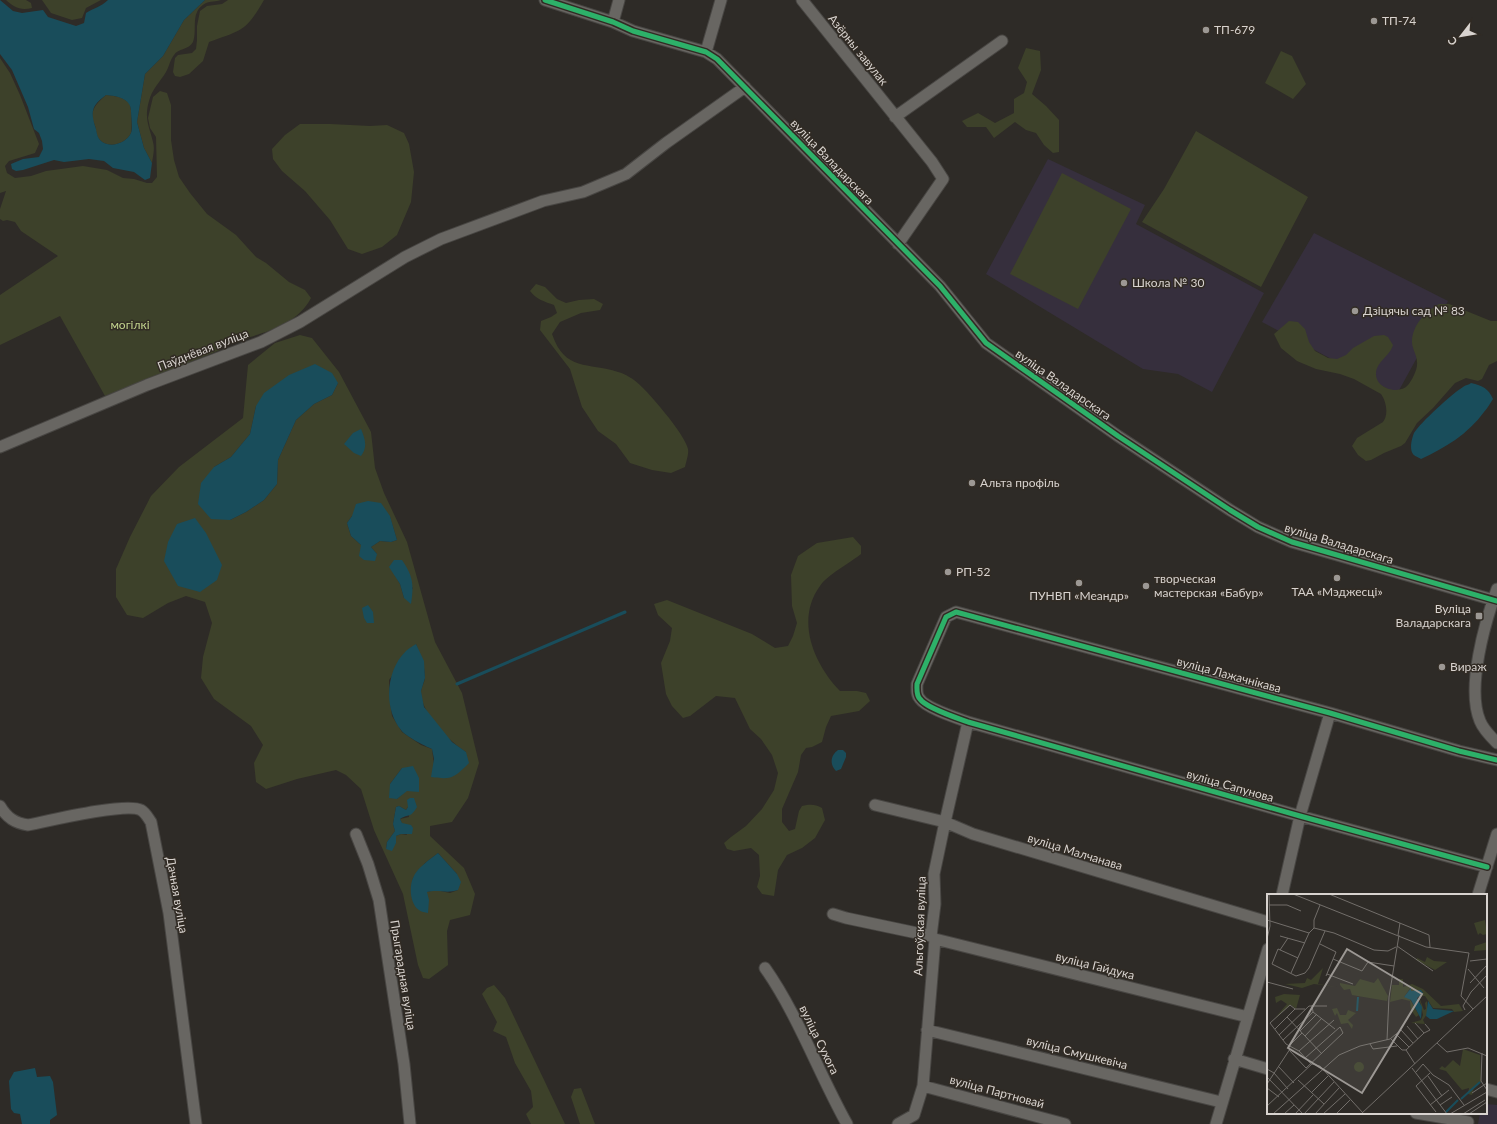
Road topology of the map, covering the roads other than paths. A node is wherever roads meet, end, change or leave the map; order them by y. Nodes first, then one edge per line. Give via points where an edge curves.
1 (545, 0) edge
2 (619, 0) edge
3 (721, 0) edge
4 (802, 0) edge
5 (613, 22) junction
6 (1002, 40) dead end
7 (706, 52) junction
8 (745, 87) junction
9 (895, 117) junction
10 (898, 244) junction
11 (0, 447) edge
12 (1497, 589) edge
13 (1495, 601) edge
14 (956, 612) joint
15 (1330, 713) junction
16 (968, 722) junction
17 (1496, 739) edge
18 (1497, 760) edge
19 (875, 805) dead end
20 (0, 806) edge
21 (1300, 816) junction
22 (945, 822) junction
23 (356, 834) dead end
24 (1497, 834) edge
25 (1487, 867) junction
26 (1282, 894) edge
27 (1478, 894) edge
28 (833, 914) dead end
29 (1267, 922) edge
30 (933, 938) junction
31 (1267, 952) edge
32 (765, 968) dead end
33 (1248, 1017) junction
34 (927, 1030) junction
35 (1234, 1059) junction
36 (1267, 1069) edge
37 (923, 1086) junction
38 (1487, 1089) edge
39 (1497, 1092) edge
40 (1221, 1102) junction
41 (1423, 1114) edge
42 (1468, 1120) edge
43 (196, 1124) edge
44 (410, 1124) edge
45 (847, 1124) edge
46 (898, 1124) edge
47 (1065, 1124) edge
48 (1216, 1124) edge

1 - 5 street
2 - 5 street
3 - 7 street
4 - 9 street, Азёрны завулак
5 - 7 street via 633,31
6 - 9 street
7 - 8 street, вуліца Валадарскага via 717,59
8 - 10 street, вуліца Валадарскага
8 - 11 street, Паўднёвая вуліца via 626,174 583,192 543,201 441,239 405,257 300,322 261,342 147,385
9 - 10 street, Азёрны завулак via 943,179
10 - 13 street, вуліца Валадарскага via 940,286 986,343 1118,436 1241,517 1292,542
12 - 13 street
13 - 17 street via 1480,651 1475,688 1480,722
14 - 15 street, вуліца Лажачнікава
14 - 16 street, вуліца Сапунова via 946,617 917,684 917,691 919,699 927,705
15 - 18 street, вуліца Лажачнікава
15 - 21 street
16 - 21 street, вуліца Сапунова
16 - 22 street, Альгоўская вуліца
19 - 22 street, вуліца Малчанава
20 - 43 street, Дачная вуліца via 16,823 28,825 112,810 140,810 151,822 168,913
21 - 25 street, вуліца Сапунова
21 - 26 street
22 - 29 street, вуліца Малчанава via 980,837
22 - 30 street, Альгоўская вуліца via 934,874
23 - 44 street, Прыгарадная вуліца via 378,900 404,1064
24 - 25 street
25 - 27 street
28 - 30 street, вуліца Гайдука
30 - 33 street, вуліца Гайдука
30 - 34 street, Альгоўская вуліца
31 - 33 street
32 - 45 street, вуліца Сухога
33 - 35 street
34 - 37 street, Альгоўская вуліца
34 - 40 street, вуліца Смушкевіча
35 - 36 street
35 - 40 street
37 - 46 street, Альгоўская вуліца via 914,1115
37 - 47 street, вуліца Партновай
38 - 39 street
40 - 48 street
41 - 42 street

